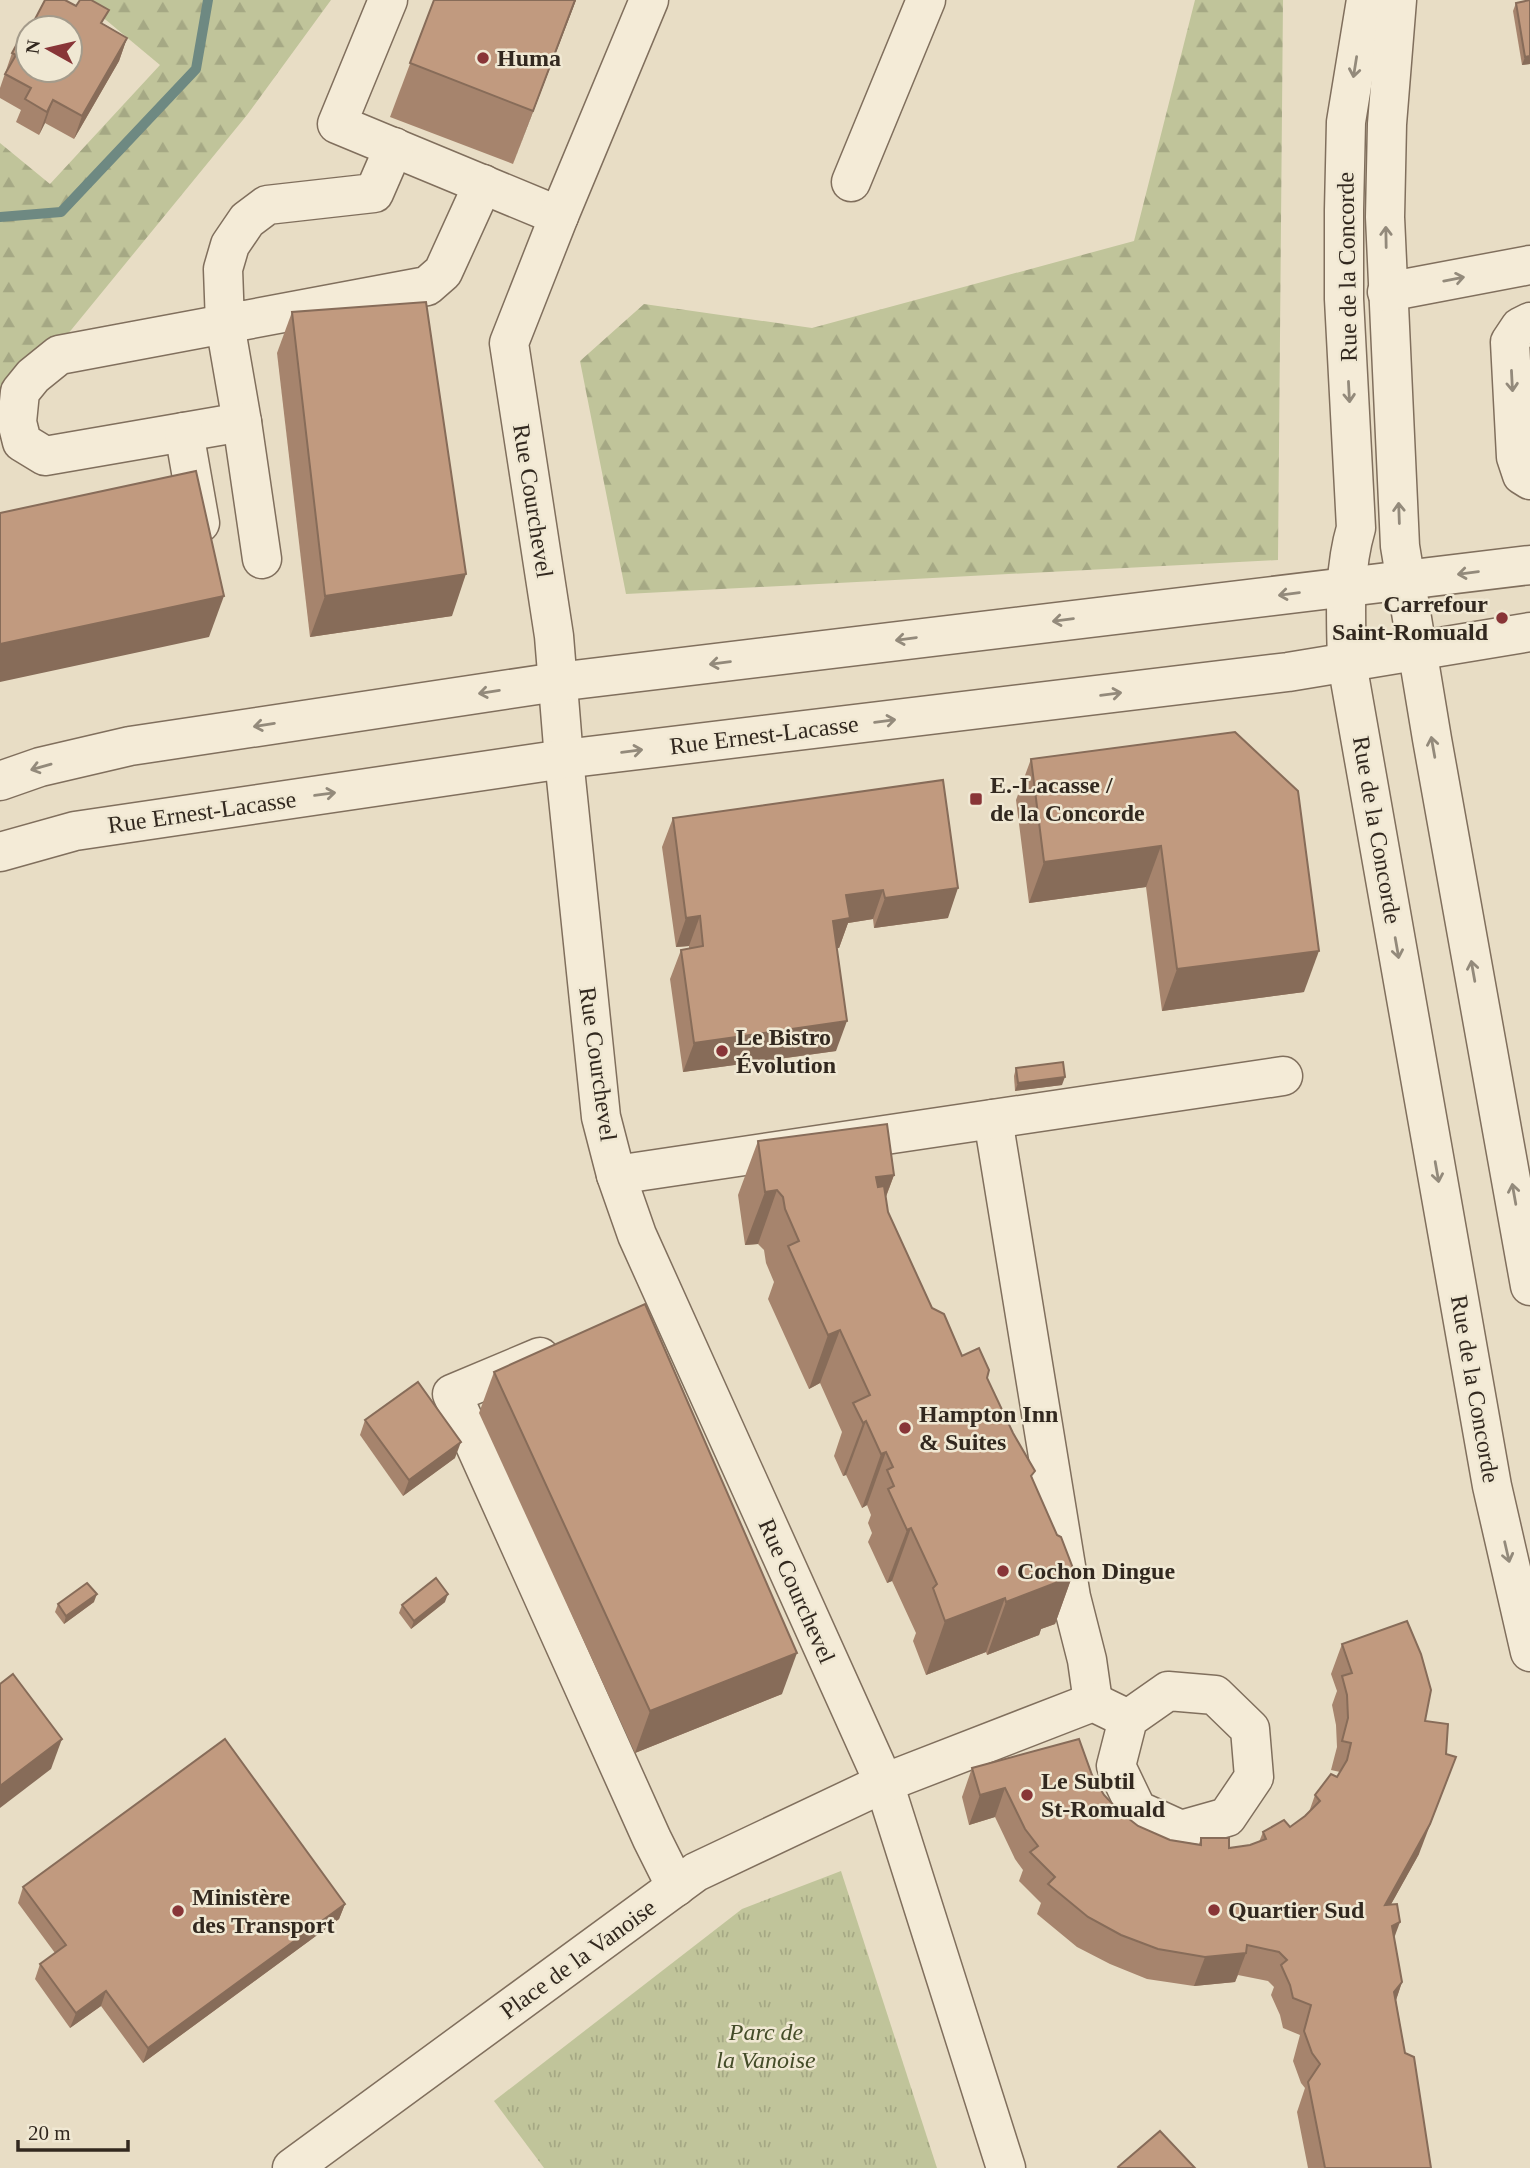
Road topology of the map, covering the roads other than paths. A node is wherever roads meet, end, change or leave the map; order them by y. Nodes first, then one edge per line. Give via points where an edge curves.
1 (388, 0) edge
2 (649, 0) edge
3 (926, 0) edge
4 (1366, 0) edge
5 (1397, 0) edge
6 (394, 147) junction
7 (851, 182) dead end
8 (483, 184) junction
9 (559, 216) junction
10 (1530, 265) edge
11 (1387, 292) junction
12 (1530, 322) edge
13 (225, 324) junction
14 (242, 422) junction
15 (184, 432) junction
16 (1530, 480) edge
17 (204, 540) edge
18 (262, 559) dead end
19 (1530, 565) edge
20 (1406, 580) junction
21 (1346, 588) junction
22 (1530, 632) edge
23 (1417, 652) junction
24 (1347, 663) junction
25 (557, 682) junction
26 (564, 759) junction
27 (0, 781) edge
28 (0, 852) edge
29 (1283, 1076) dead end
30 (993, 1119) junction
31 (617, 1175) junction
32 (1530, 1286) edge
33 (566, 1346) edge
34 (1530, 1652) edge
35 (1093, 1702) junction
36 (1128, 1719) dead end
37 (884, 1783) junction
38 (676, 1887) junction
39 (292, 2168) edge
40 (1006, 2168) edge

1 - 6 street via 337,124
2 - 9 street, Rue Courchevel
3 - 7 street
4 -> 21 street, Rue de la Concorde via 1346,122 1344,299 1356,528
11 -> 5 street, Rue de la Concorde via 1387,124
6 - 8 street
6 - 13 street via 374,193 267,205 247,220 230,245 223,269
8 - 9 street
8 - 13 street via 443,272 427,286
9 - 25 street, Rue Courchevel via 509,343
11 -> 10 street
20 -> 11 street, Rue de la Concorde via 1400,546
12 -> 16 street via 1520,327 1510,342 1516,457 1522,475
13 - 14 street
13 - 15 street via 59,355 20,393 17,422 22,442 45,456
14 - 15 street
14 - 18 street
15 - 17 street
19 -> 20 street
20 - 21 street
20 - 23 street, Rue de la Concorde
21 - 24 street, Rue de la Concorde
21 -> 25 street
22 - 23 street, Rue Ernest-Lacasse
23 - 24 street, Rue Ernest-Lacasse
32 -> 23 street, Rue de la Concorde
26 -> 24 street, Rue Ernest-Lacasse
24 -> 34 street, Rue de la Concorde via 1492,1486
25 - 26 street, Rue Courchevel
25 -> 27 street via 130,746
28 -> 26 street, Rue Ernest-Lacasse via 75,831
26 - 31 street, Rue Courchevel via 601,1117
29 - 30 street
30 - 31 street
30 - 35 street via 1070,1597
31 - 37 street, Rue Courchevel via 654,1308
33 - 38 street via 452,1394
35 - 36 street
35 - 37 street, Place de la Vanoise
37 - 38 street, Place de la Vanoise via 696,1872
37 - 40 street, Rue Courchevel
38 - 39 street, Place de la Vanoise

